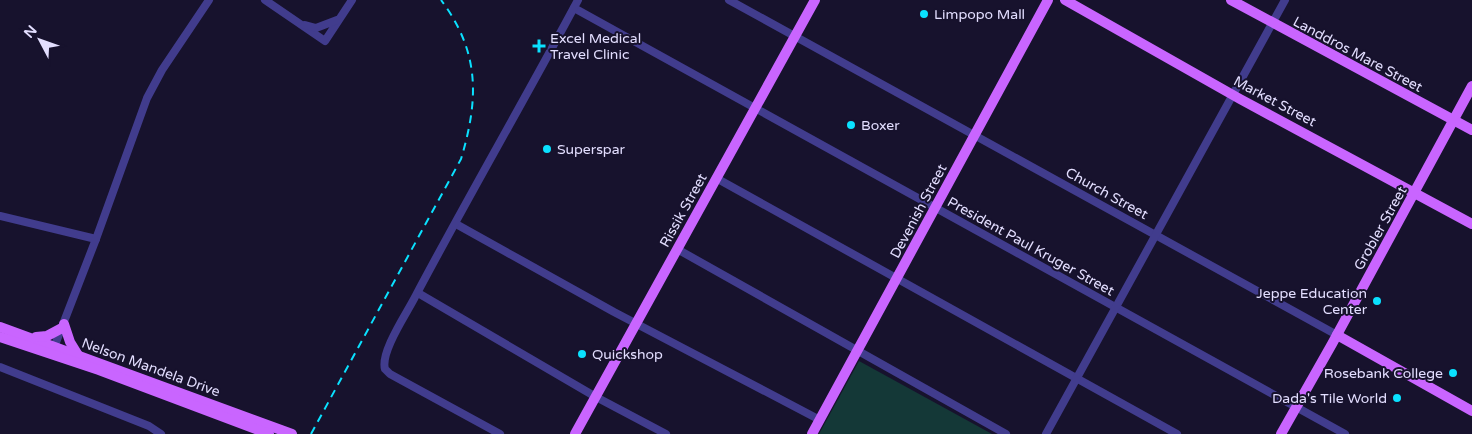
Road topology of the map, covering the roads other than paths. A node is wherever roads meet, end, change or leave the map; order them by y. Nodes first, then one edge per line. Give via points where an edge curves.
1 (209, 0) edge
2 (265, 0) edge
3 (352, 0) edge
4 (578, 0) edge
5 (729, 0) edge
6 (815, 0) edge
7 (1048, 0) edge
8 (1065, 0) edge
9 (1231, 0) edge
10 (1284, 0) edge
11 (574, 8) junction
12 (340, 18) junction
13 (296, 23) junction
14 (1272, 23) junction
15 (795, 37) junction
16 (1472, 86) edge
17 (1232, 94) junction
18 (755, 109) junction
19 (1454, 121) junction
20 (1472, 130) edge
21 (973, 135) junction
22 (716, 178) junction
23 (1414, 193) junction
24 (936, 208) junction
25 (0, 216) edge
26 (456, 224) junction
27 (1472, 224) edge
28 (1155, 235) junction
29 (96, 239) junction
30 (677, 249) junction
31 (897, 279) junction
32 (418, 293) junction
33 (1117, 307) junction
34 (636, 324) junction
35 (63, 326) junction
36 (0, 327) edge
37 (1337, 334) junction
38 (0, 337) edge
39 (30, 337) junction
40 (53, 350) junction
41 (858, 352) junction
42 (78, 355) junction
43 (0, 368) edge
44 (1077, 380) junction
45 (596, 397) junction
46 (1296, 407) junction
47 (1472, 411) edge
48 (820, 420) junction
49 (161, 434) edge
50 (269, 434) edge
51 (292, 434) edge
52 (500, 434) edge
53 (575, 434) edge
54 (666, 434) edge
55 (812, 434) edge
56 (1006, 434) edge
57 (1046, 434) edge
58 (1177, 434) edge
59 (1281, 434) edge
60 (1345, 434) edge

1 - 29 street via 147,98
2 - 13 street
3 - 12 street
4 - 11 street
5 - 15 street, Church Street
6 - 15 main road, Rissik Street
7 - 21 main road, Devenish Street
8 - 17 main road, Market Street
9 - 14 main road, Landdros Mare Street
10 - 14 street
11 - 18 street, President Paul Kruger Street
11 - 26 street
12 - 13 street via 316,28
12 - 13 street via 325,41
14 - 17 street
14 - 19 main road, Landdros Mare Street
15 - 18 main road, Rissik Street
15 - 21 street, Church Street
16 - 19 main road, Grobler Street
17 - 23 main road, Market Street
17 - 28 street
18 - 22 main road, Rissik Street
18 - 24 street, President Paul Kruger Street
19 - 20 main road, Landdros Mare Street
19 - 23 main road, Grobler Street
21 - 24 main road, Devenish Street
21 - 28 street, Church Street
22 - 30 main road, Rissik Street
22 - 31 street
23 - 27 main road, Market Street
23 - 37 main road, Grobler Street
24 - 31 main road, Devenish Street
24 - 33 street, President Paul Kruger Street
25 - 29 street
26 - 32 street
26 - 34 street
28 - 33 street
28 - 37 street, Church Street
29 - 35 street
30 - 34 main road, Rissik Street
30 - 41 street
31 - 41 main road, Devenish Street
31 - 44 street
32 - 45 street
32 - 52 street via 390,346 384,366 390,374
33 - 44 street
33 - 46 street, President Paul Kruger Street
34 - 45 main road, Rissik Street
34 - 48 street
35 - 39 main road via 47,336
35 - 40 street
35 - 42 main road
36 - 39 main road, Nelson Mandela Drive
37 - 46 main road, Grobler Street
37 - 47 main road, Church Street
38 - 40 main road, Nelson Mandela Drive
39 - 40 main road, Nelson Mandela Drive
40 - 42 main road, Nelson Mandela Drive
40 - 50 main road, Nelson Mandela Drive
41 - 48 main road, Devenish Street
41 - 56 street
42 - 51 main road, Nelson Mandela Drive
43 - 49 street via 149,426
44 - 57 street
44 - 58 street
45 - 53 main road, Rissik Street
45 - 54 street
46 - 59 main road, Grobler Street
46 - 60 street, President Paul Kruger Street
48 - 55 main road, Devenish Street

